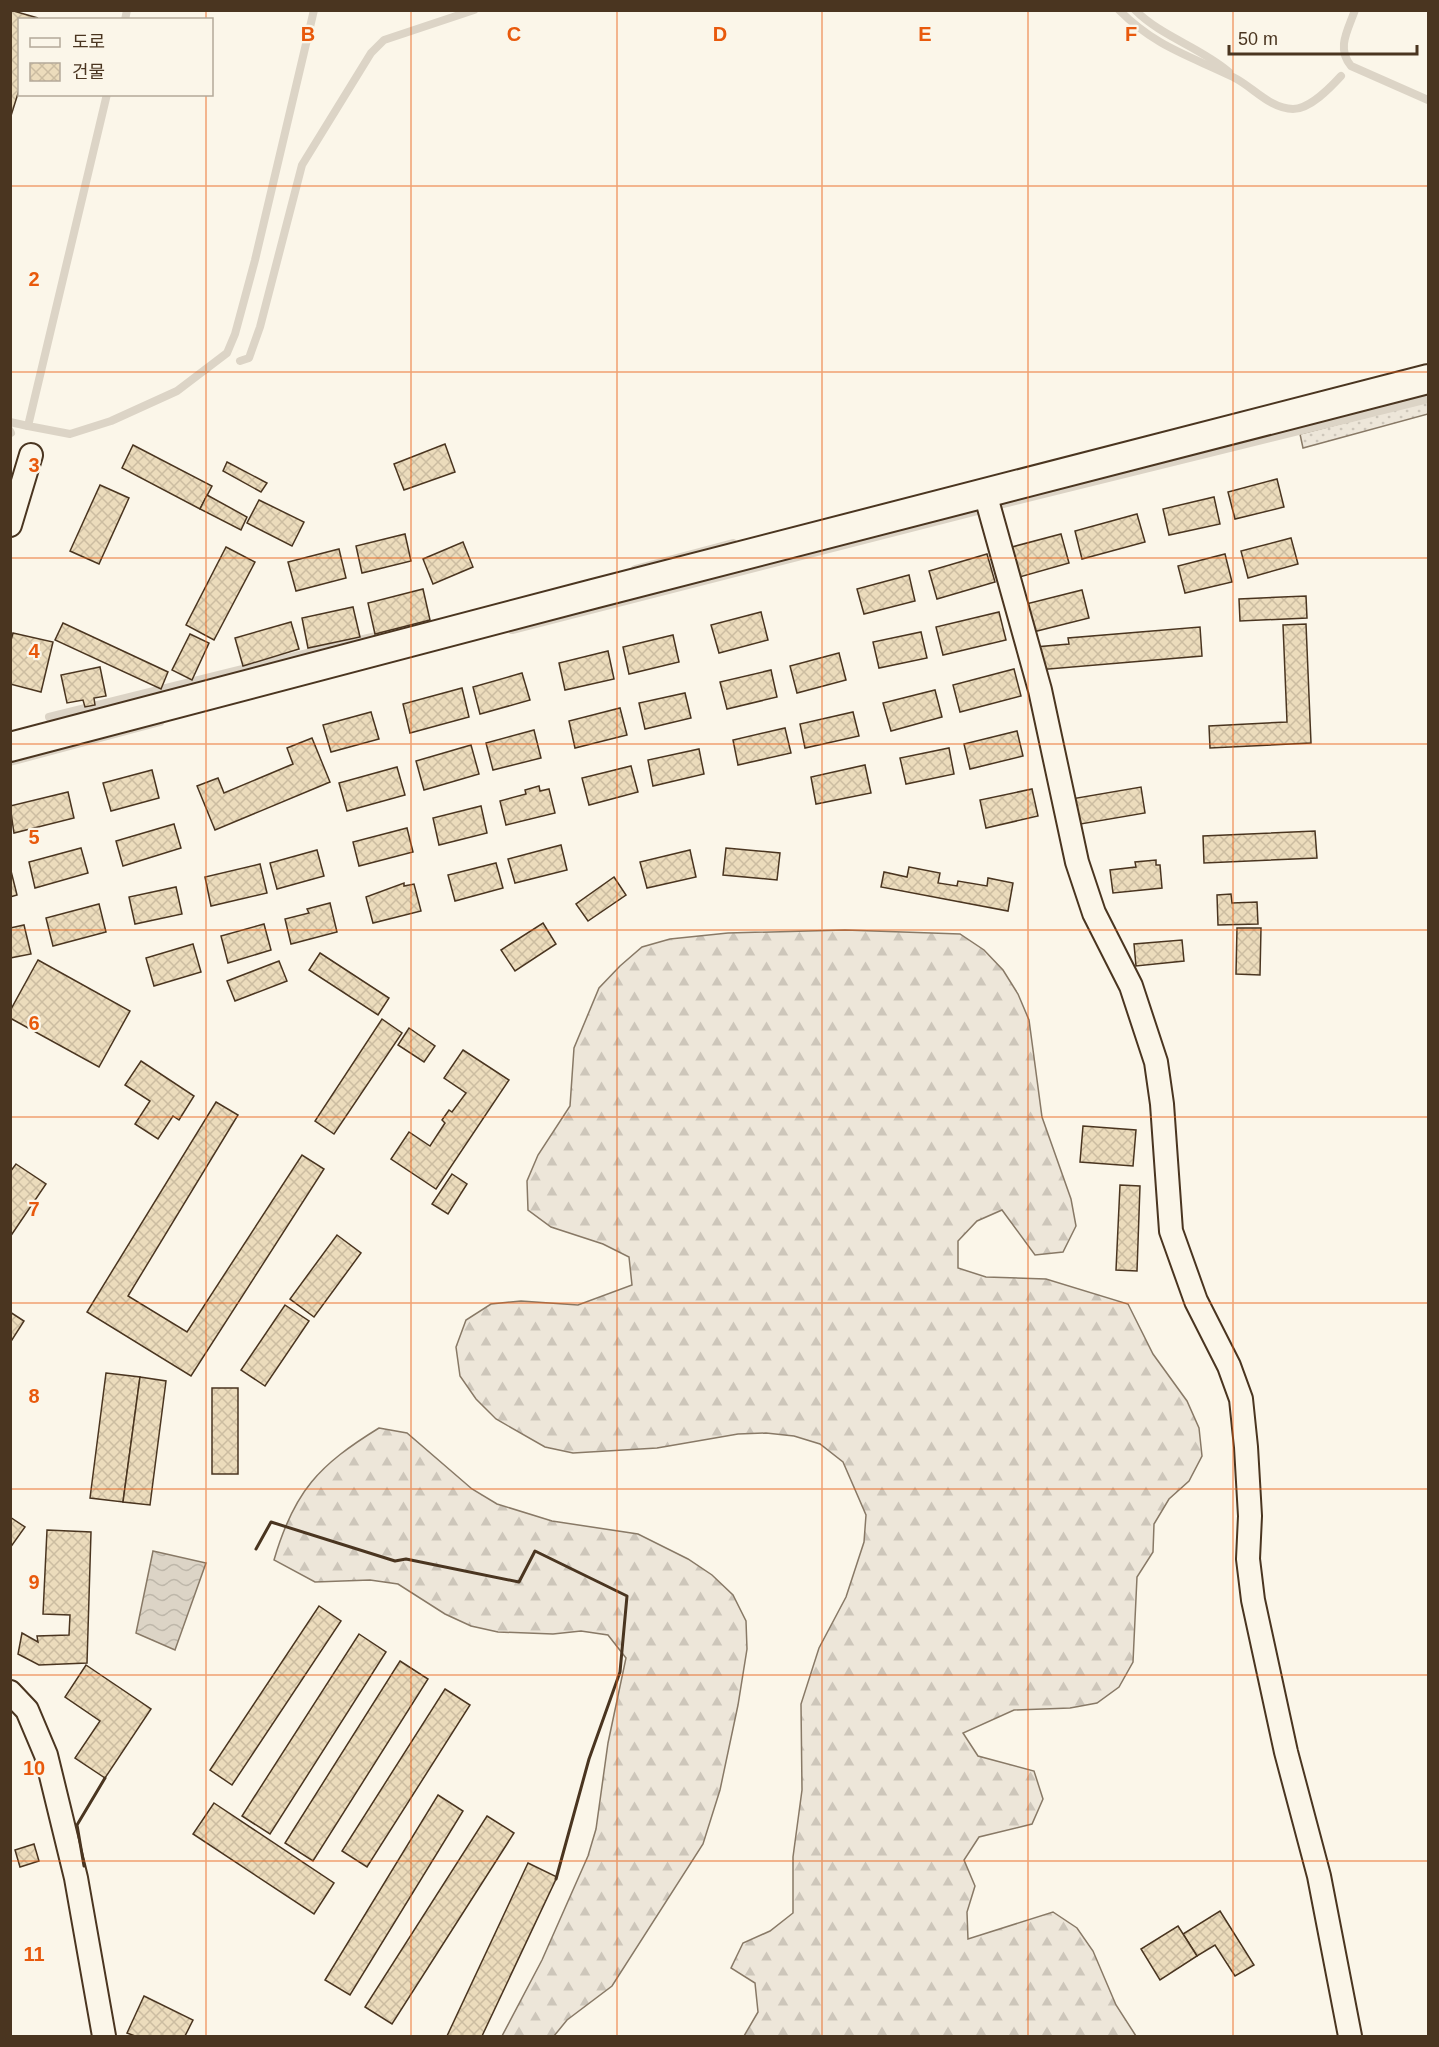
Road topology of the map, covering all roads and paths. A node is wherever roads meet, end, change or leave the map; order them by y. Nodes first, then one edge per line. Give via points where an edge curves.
1 (1428, 379) edge
2 (31, 455) dead end
3 (985, 493) junction
4 (10, 525) edge
5 (10, 747) edge
6 (10, 1692) edge
7 (104, 2037) edge
8 (1350, 2037) edge

1 - 3 street
2 - 4 street
3 - 5 street
3 - 8 street via 1040,690 1077,862 1094,913 1131,986 1156,1062 1171,1231 1196,1301 1229,1366 1240,1399 1253,1600 1286,1752 1319,1876
6 - 7 street via 27,1710 46,1755 76,1878

